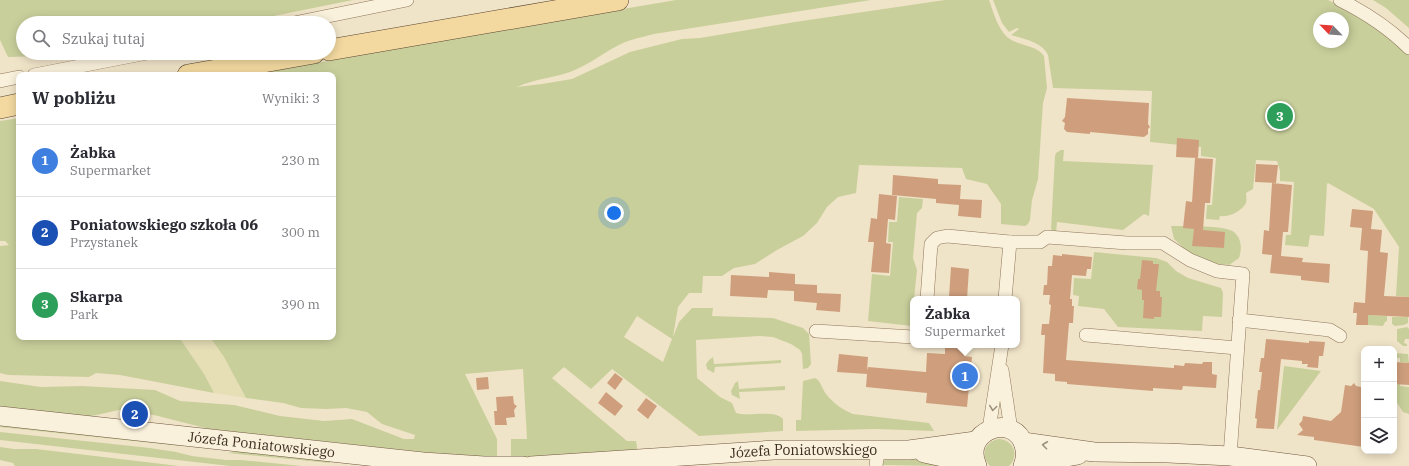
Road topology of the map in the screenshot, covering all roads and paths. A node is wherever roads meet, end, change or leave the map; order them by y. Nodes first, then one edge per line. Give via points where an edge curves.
1 (407, 0) edge
2 (618, 0) edge
3 (1340, 0) edge
4 (328, 16) edge
5 (1409, 48) edge
6 (336, 49) edge
7 (111, 60) edge
8 (274, 60) edge
9 (49, 72) edge
10 (205, 72) edge
11 (16, 78) edge
12 (0, 81) edge
13 (16, 105) edge
14 (0, 108) edge
15 (1010, 242) junction
16 (927, 296) edge
17 (1005, 296) edge
18 (1239, 320) junction
19 (816, 331) dead end
20 (1086, 335) dead end
21 (1340, 336) dead end
22 (910, 337) edge
23 (1002, 348) edge
24 (1237, 348) junction
25 (1000, 358) junction
26 (0, 416) edge
27 (983, 435) junction
28 (1017, 436) junction
29 (909, 450) junction
30 (1094, 452) junction
31 (1230, 456) junction
32 (877, 458) edge
33 (357, 460) edge
34 (1167, 460) edge
35 (682, 461) edge
36 (1052, 462) edge
37 (976, 465) edge
38 (1023, 465) edge
39 (523, 466) edge
40 (531, 466) edge
41 (1307, 466) edge

1 - 4 street
2 - 6 main road
3 - 5 street via 1363,11 1393,32
7 - 9 street
8 - 10 main road
11 - 12 street
13 - 14 main road
15 - 16 street via 947,236 937,238 931,244
15 - 17 street
15 - 18 street via 1040,242 1047,237 1163,243 1190,260 1217,271 1243,274
18 - 21 street via 1330,330
18 - 24 street
19 - 22 street
20 - 24 street
23 - 25 street
24 - 31 street
25 -> 27 street
25 - 28 street
26 - 33 street, Józefa Poniatowskiego
27 - 28 street, Józefa Poniatowskiego via 1003,428
27 - 29 street, Józefa Poniatowskiego
27 - 37 street via 974,448
30 -> 28 street
28 - 38 street via 1026,450
29 - 32 street, Józefa Poniatowskiego
29 - 37 street, Józefa Poniatowskiego
30 - 34 street
30 - 36 street
31 - 34 street
31 - 41 street
32 - 35 street, Józefa Poniatowskiego via 774,450
33 - 39 street, Józefa Poniatowskiego
35 - 40 street, Józefa Poniatowskiego
36 - 38 street

